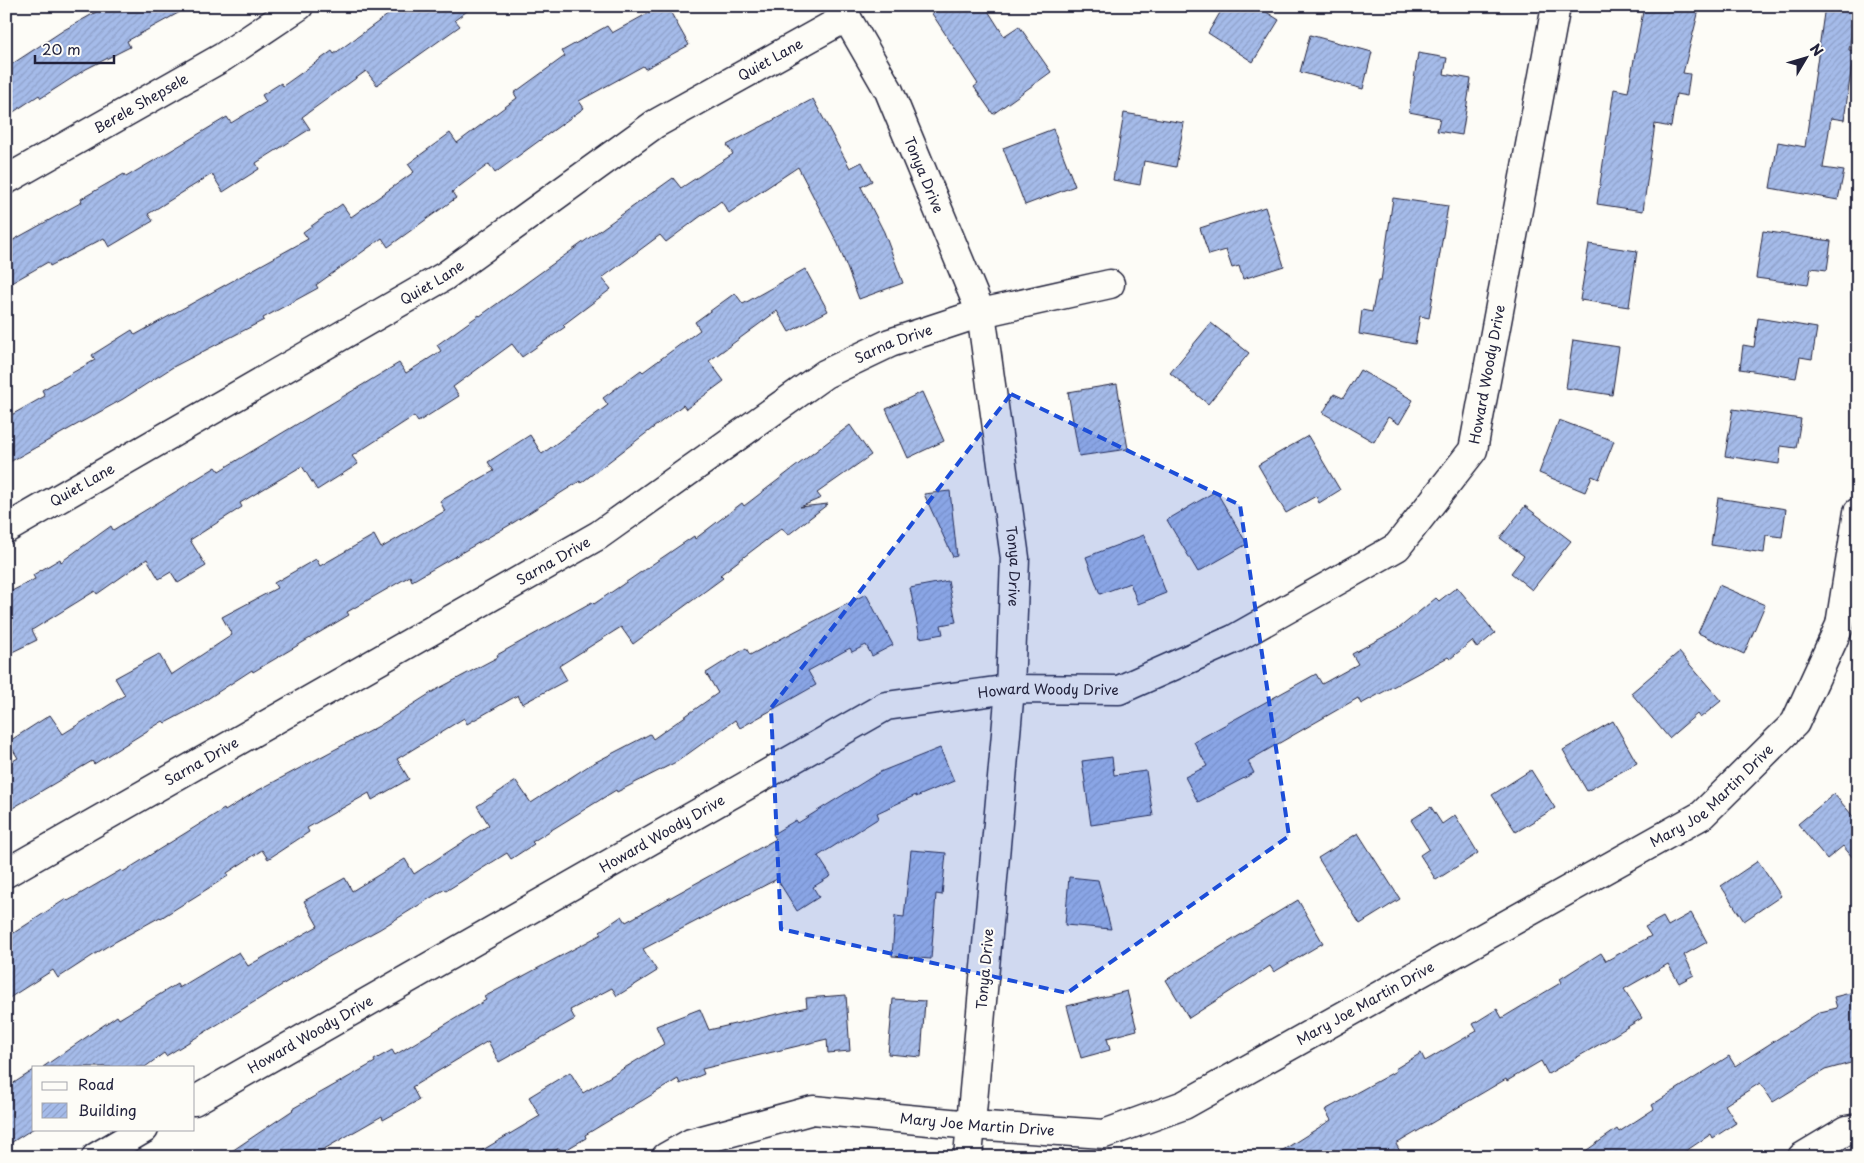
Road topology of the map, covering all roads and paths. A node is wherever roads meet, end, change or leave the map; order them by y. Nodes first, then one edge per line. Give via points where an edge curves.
1 (299, 6) edge
2 (1556, 6) edge
3 (843, 12) edge
4 (6, 180) edge
5 (1110, 284) dead end
6 (981, 313) junction
7 (1858, 512) edge
8 (6, 529) edge
9 (1010, 689) junction
10 (6, 873) edge
11 (195, 1100) edge
12 (971, 1125) junction
13 (1858, 1128) edge
14 (142, 1130) edge
15 (96, 1157) edge
16 (666, 1157) edge
17 (968, 1157) edge
18 (1802, 1157) edge

1 - 4 street, Berele Shepsele via 223,57
2 - 9 street, Howard Woody Drive via 1473,450 1397,547 1234,639 1118,690
3 - 6 street, Tonya Drive via 889,91
3 - 8 street, Quiet Lane via 655,124 445,276
5 - 6 street, Sarna Drive
6 - 9 street, Tonya Drive via 1015,558
6 - 10 street, Sarna Drive via 890,343 825,374 599,535
7 - 12 street, Mary Joe Martin Drive via 1840,625 1794,723 1702,815 1184,1105 1104,1134
9 - 11 street, Howard Woody Drive via 886,706
9 - 12 street, Tonya Drive
12 - 16 street, Mary Joe Martin Drive via 814,1110 691,1143
12 - 17 street, Tonya Drive
13 - 18 street via 1847,1130
14 - 15 street

